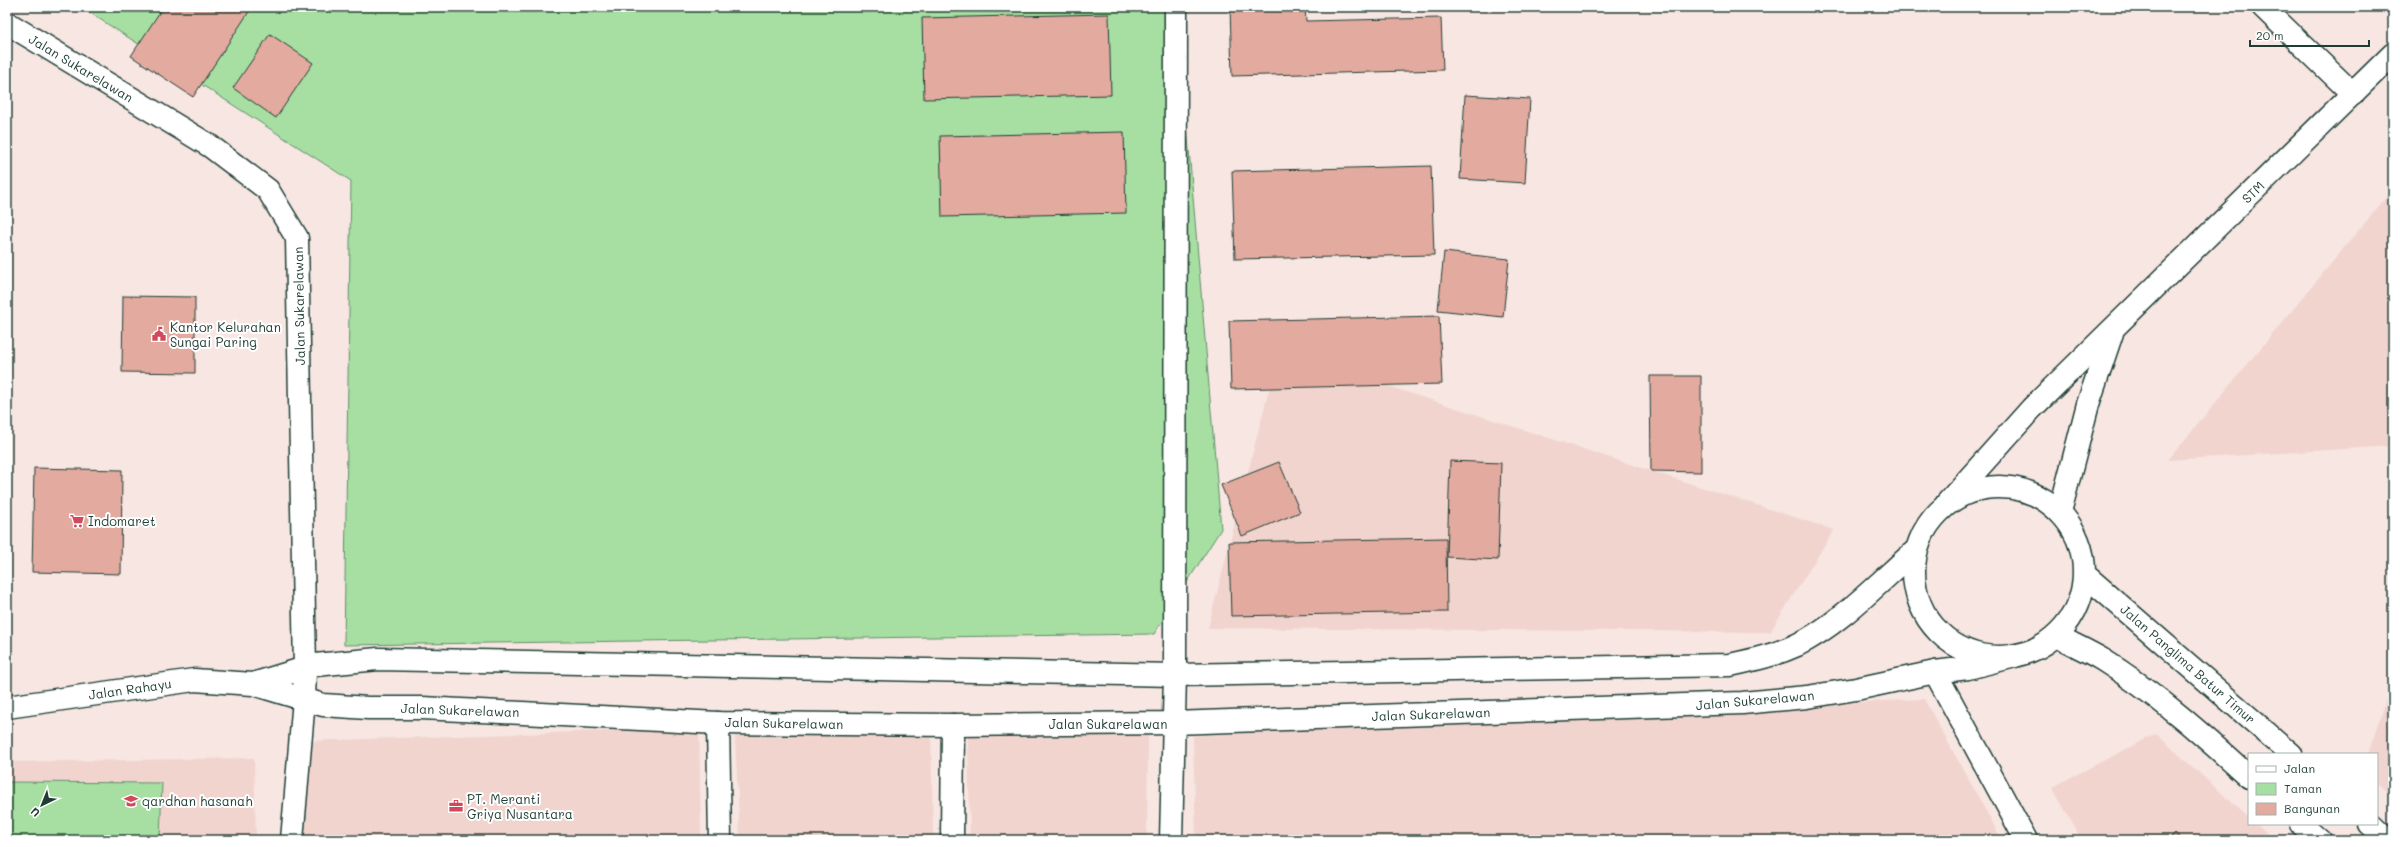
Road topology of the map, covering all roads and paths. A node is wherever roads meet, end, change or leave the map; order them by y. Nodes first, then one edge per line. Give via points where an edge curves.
1 (1176, 7) edge
2 (2263, 7) edge
3 (7, 23) edge
4 (2393, 54) edge
5 (2353, 94) junction
6 (2114, 330) junction
7 (1947, 503) junction
8 (2060, 512) junction
9 (1915, 551) junction
10 (2084, 574) junction
11 (2056, 636) junction
12 (2015, 656) junction
13 (305, 668) junction
14 (1935, 672) junction
15 (1175, 675) junction
16 (253, 684) junction
17 (304, 699) junction
18 (7, 707) edge
19 (718, 723) junction
20 (1174, 723) junction
21 (953, 725) junction
22 (2290, 753) edge
23 (2248, 776) edge
24 (2302, 825) edge
25 (2371, 825) edge
26 (292, 840) edge
27 (720, 840) edge
28 (952, 840) edge
29 (1171, 840) edge
30 (2026, 840) edge
31 (2319, 840) edge
32 (2387, 840) edge

1 - 15 main road
2 - 5 main road
3 - 13 main road, Jalan Sukarelawan via 210,146 268,190 297,238
4 - 5 main road, STM
5 - 6 main road, STM
6 - 7 main road, STM via 2032,408
6 - 8 main road via 2088,404
7 - 8 main road via 1975,489 2006,486 2035,495
7 - 9 main road via 1933,516 1922,532
8 - 10 main road via 2077,538
9 - 12 main road via 1913,579 1920,607 1936,630 1959,648 1987,657
9 - 15 main road via 1832,622 1798,644 1765,658 1730,665
10 - 11 main road via 2081,597 2071,618
10 - 22 main road, Jalan Panglima Batur Timur
11 - 12 main road via 2037,649
11 - 23 main road via 2102,660 2148,692 2184,719
12 - 14 main road, Jalan Sukarelawan via 1968,668
13 - 15 main road via 378,659
13 - 16 main road
13 - 17 main road, Jalan Sukarelawan
14 - 20 main road, Jalan Sukarelawan via 1814,696 1742,703
14 - 30 main road
15 - 20 main road
16 - 17 main road, Jalan Sukarelawan
16 - 18 main road, Jalan Rahayu via 194,680
17 - 19 main road, Jalan Sukarelawan via 323,705 368,708 422,708
17 - 26 main road, Jalan Sukarelawan
19 - 21 main road, Jalan Sukarelawan
19 - 27 main road
20 - 21 main road, Jalan Sukarelawan
20 - 29 main road
21 - 28 main road
24 - 31 main road
25 - 32 main road

